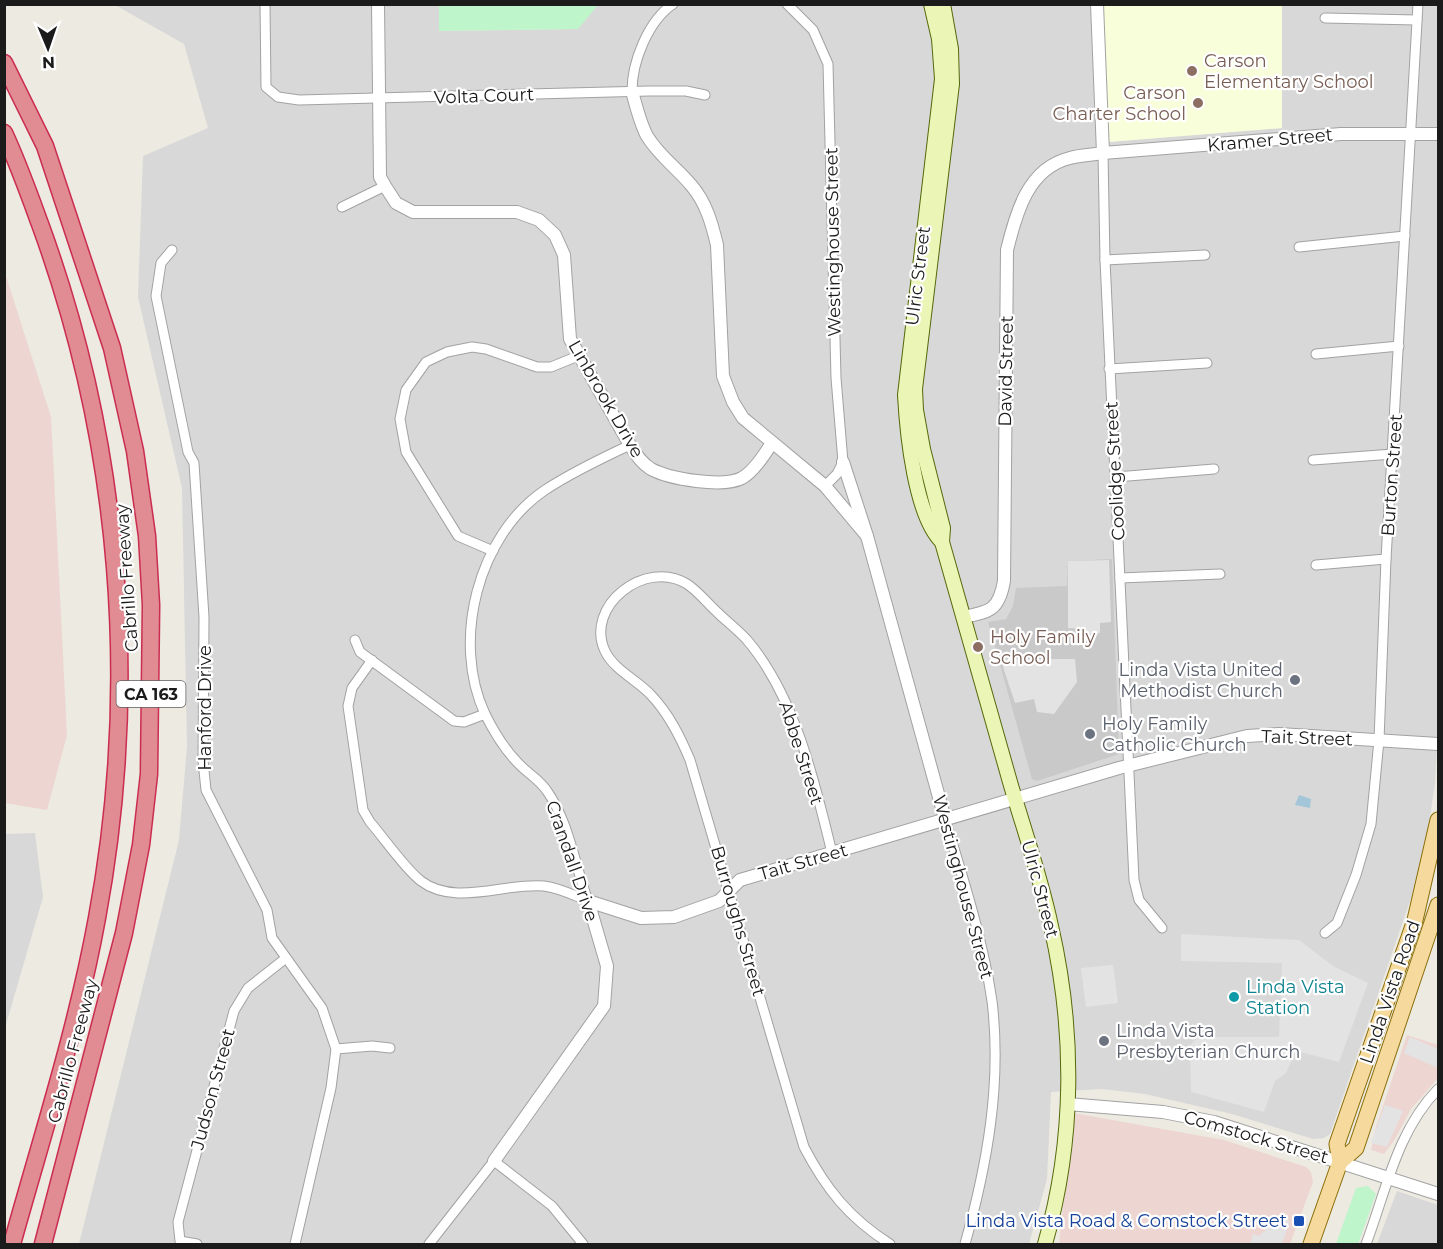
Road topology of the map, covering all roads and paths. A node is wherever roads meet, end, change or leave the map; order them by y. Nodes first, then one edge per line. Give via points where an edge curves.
1 (265, 4) edge
2 (378, 4) edge
3 (673, 4) edge
4 (787, 4) edge
5 (932, 4) edge
6 (943, 4) edge
7 (1097, 4) edge
8 (1418, 4) edge
9 (1325, 18) dead end
10 (1417, 20) junction
11 (4, 63) edge
12 (632, 91) junction
13 (705, 95) dead end
14 (380, 98) junction
15 (1410, 132) junction
16 (4, 134) edge
17 (1438, 134) edge
18 (1103, 153) junction
19 (4, 157) edge
20 (22, 176) junction
21 (385, 186) junction
22 (342, 207) dead end
23 (1405, 236) junction
24 (1299, 247) dead end
25 (172, 250) dead end
26 (1205, 255) dead end
27 (1105, 260) junction
28 (1400, 346) junction
29 (1316, 354) dead end
30 (578, 356) junction
31 (1207, 363) dead end
32 (1109, 369) junction
33 (772, 443) junction
34 (630, 446) junction
35 (1393, 454) junction
36 (1313, 460) dead end
37 (843, 462) junction
38 (1214, 469) dead end
39 (1116, 477) junction
40 (825, 486) junction
41 (867, 536) junction
42 (942, 543) junction
43 (493, 551) junction
44 (1386, 559) junction
45 (1316, 566) dead end
46 (1220, 574) dead end
47 (1120, 578) junction
48 (616, 595) joint
49 (963, 617) junction
50 (355, 640) dead end
51 (372, 660) junction
52 (485, 714) junction
53 (1379, 740) junction
54 (1438, 744) edge
55 (1131, 765) junction
56 (1016, 799) junction
57 (945, 819) junction
58 (1438, 820) edge
59 (832, 853) junction
60 (730, 890) junction
61 (588, 901) junction
62 (1438, 905) edge
63 (1162, 927) dead end
64 (1325, 933) dead end
65 (286, 958) junction
66 (390, 1048) dead end
67 (336, 1049) junction
68 (1438, 1089) edge
69 (1068, 1104) junction
70 (494, 1161) junction
71 (1340, 1162) junction
72 (1389, 1177) junction
73 (1438, 1194) edge
74 (12, 1245) edge
75 (43, 1245) edge
76 (196, 1245) edge
77 (295, 1245) edge
78 (429, 1245) edge
79 (583, 1245) edge
80 (890, 1245) edge
81 (965, 1245) edge
82 (1045, 1245) edge
83 (1311, 1245) edge
84 (1366, 1245) edge

1 - 14 street, Volta Court via 266,87 278,97
2 - 14 street
3 - 12 street via 647,36
4 - 37 street, Westinghouse Street via 813,30 828,64 836,378
5 - 42 main road, Ulric Street via 942,79 905,395 912,461 931,532
6 - 42 main road, Ulric Street via 951,48 952,84 915,389 916,410 943,528
7 - 18 street, Coolidge Street
8 - 10 street, Burton Street
9 - 10 street
10 - 15 street, Burton Street
11 - 75 highway, Cabrillo Freeway / CA 163 via 45,146 112,348 135,451 147,536 151,604 149,774 141,845 124,933
12 - 13 street, Volta Court
12 - 14 street, Volta Court
12 - 33 street via 647,135 663,158 692,185 706,208 717,245 723,376 743,418
14 - 21 street via 380,177
15 - 17 street, Kramer Street
15 - 18 street, Kramer Street
15 - 23 street, Burton Street
16 - 20 highway, Cabrillo Freeway / CA 163
18 - 27 street, Coolidge Street
18 - 49 street, David Street via 1070,158 1041,172 1029,187 1015,218 1007,250 1004,581 1000,600 989,611
19 - 20 highway
20 - 74 highway, Cabrillo Freeway / CA 163 via 60,278 86,376 109,515 120,678 116,779 97,920
21 - 22 street
21 - 30 street, Linbrook Drive via 396,203 413,212 517,212 539,220 555,235 564,255 568,331
23 - 24 street
23 - 28 street, Burton Street
25 - 65 street, Hanford Drive via 160,263 156,296 188,452 194,463 204,617 206,790 267,910 272,938
26 - 27 street
27 - 32 street, Coolidge Street
28 - 29 street
28 - 35 street, Burton Street
30 - 34 street, Linbrook Drive
30 - 43 street via 551,367 537,367 472,347 426,362 406,390 400,419 406,452 458,536
31 - 32 street
32 - 39 street, Coolidge Street
33 - 34 street, Linbrook Drive via 741,478 724,483 668,476 640,460
33 - 40 street
34 - 43 street, Crandall Drive via 544,490 513,519
35 - 36 street
35 - 44 street, Burton Street
37 - 40 street
37 - 41 street, Westinghouse Street
38 - 39 street
39 - 47 street, Coolidge Street
40 - 41 street
41 - 57 street, Westinghouse Street
42 - 49 main road, Ulric Street
43 - 52 street, Crandall Drive via 473,606 471,632 472,669
44 - 45 street
44 - 53 street, Burton Street
46 - 47 street
47 - 55 street, Coolidge Street
48 - 59 street, Abbe Street via 648,577 667,577 686,584 747,640 779,689 795,726
48 - 60 street, Burroughs Street via 603,621 604,650 666,712 679,734
49 - 56 main road, Ulric Street
50 - 51 street via 360,652
51 - 52 street via 454,721 464,722
51 - 61 street, Tait Street via 352,688 348,706 363,810 421,881 441,890 459,892 542,886 558,888
52 - 61 street, Crandall Drive via 518,764 548,791
53 - 54 street, Tait Street
53 - 55 street, Tait Street via 1247,736
53 - 64 street, Burton Street via 1371,824 1337,923
55 - 56 street, Tait Street
55 - 63 street, Coolidge Street via 1134,880 1139,900
56 - 57 street, Tait Street
56 - 69 main road, Ulric Street via 1060,968 1068,1044
57 - 59 street, Tait Street
57 - 81 street, Westinghouse Street via 983,952 994,1043 990,1134 982,1184
58 - 71 main road, Linda Vista Road via 1415,920 1337,1144
59 - 60 street, Tait Street via 740,880
60 - 61 street, Tait Street via 719,901 658,919 641,918
60 - 80 street, Burroughs Street via 804,1146 817,1172 844,1208
61 - 70 street, Crandall Drive via 607,966 604,1006
62 - 71 main road, Linda Vista Road via 1356,1148
65 - 67 street, Hanford Drive via 322,1008
65 - 76 street, Judson Street via 248,988 234,1011 178,1222 180,1241
66 - 67 street
67 - 77 street, Hanford Drive via 331,1088
68 - 72 street via 1405,1134
69 - 71 street, Comstock Street via 1196,1118
69 - 82 main road, Ulric Street via 1060,1172
70 - 78 street, Crandall Drive
70 - 79 street via 552,1206
71 - 72 street, Comstock Street
71 - 83 main road, Linda Vista Road
72 - 73 street, Comstock Street
72 - 84 street

